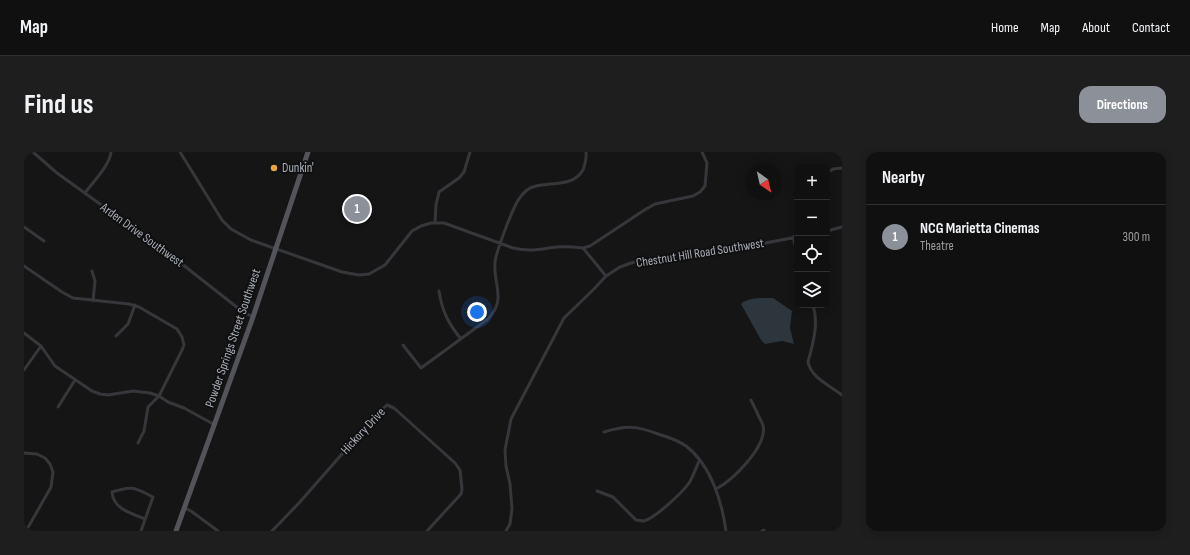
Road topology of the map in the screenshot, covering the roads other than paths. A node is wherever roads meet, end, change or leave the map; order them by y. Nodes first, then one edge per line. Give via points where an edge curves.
1 (32, 152) edge
2 (110, 152) edge
3 (180, 152) edge
4 (308, 152) edge
5 (470, 152) edge
6 (586, 152) edge
7 (702, 152) edge
8 (842, 168) edge
9 (830, 171) edge
10 (85, 193) junction
11 (435, 223) junction
12 (24, 227) edge
13 (842, 227) edge
14 (830, 230) edge
15 (794, 237) edge
16 (44, 241) dead end
17 (501, 243) junction
18 (276, 248) junction
19 (583, 248) junction
20 (24, 266) edge
21 (92, 271) dead end
22 (606, 276) junction
23 (439, 291) dead end
24 (92, 301) junction
25 (135, 305) junction
26 (814, 308) edge
27 (253, 317) junction
28 (24, 333) edge
29 (116, 336) dead end
30 (461, 339) junction
31 (403, 345) dead end
32 (41, 346) junction
33 (24, 370) edge
34 (75, 380) junction
35 (842, 395) edge
36 (159, 396) junction
37 (751, 400) dead end
38 (58, 407) dead end
39 (215, 425) junction
40 (604, 432) dead end
41 (138, 443) dead end
42 (24, 453) edge
43 (699, 461) junction
44 (716, 489) junction
45 (597, 491) dead end
46 (185, 508) junction
47 (145, 519) junction
48 (26, 531) edge
49 (141, 531) edge
50 (176, 531) edge
51 (218, 531) edge
52 (272, 531) edge
53 (427, 531) edge
54 (506, 531) edge
55 (726, 531) edge

1 - 10 street, Arden Drive Southwest
2 - 10 street via 106,165
3 - 18 street via 227,226 251,240
4 - 18 main road, Powder Springs Street Southwest
5 - 11 street via 464,172 440,192
6 - 17 street via 584,166 576,178 567,182 535,186 523,194 513,211
7 - 19 street via 707,164 705,186 700,192 693,196 655,204
8 - 9 street
10 - 27 street, Arden Drive Southwest
11 - 17 street
11 - 18 street via 412,231 385,265 369,274 342,272
12 - 16 street
13 - 14 street
15 - 22 street, Chestnut Hill Road Southwest via 739,248 690,252 643,260 620,267
17 - 19 street via 534,251 559,247
17 - 30 street via 495,261 498,304 495,312
18 - 27 main road, Powder Springs Street Southwest
19 - 22 street
20 - 24 street via 68,295
21 - 24 street
22 - 54 street, Chestnut Hill Road Southwest via 564,318 511,419 504,450 512,509
23 - 30 street via 446,317
24 - 25 street
25 - 29 street via 128,324
25 - 36 street via 177,329 182,337 184,345
26 - 35 street via 816,327 809,367
27 - 39 main road, Powder Springs Street Southwest
28 - 32 street
30 - 31 street via 421,368
32 - 33 street
32 - 34 street via 55,366
34 - 36 street via 103,395 139,391
34 - 38 street
36 - 39 street
36 - 41 street via 148,407 144,431
37 - 44 street via 763,425 762,440 759,447 727,483
39 - 46 main road, Powder Springs Street Southwest
40 - 43 street via 628,426 646,429 684,445
42 - 48 street via 37,454 45,458 53,472 51,487
43 - 44 street
43 - 45 street via 689,483 680,494 644,521 636,520 613,497
44 - 55 street
46 - 50 main road, Powder Springs Street Southwest
46 - 51 street
47 - 47 street via 153,497 134,487 112,492 116,504 125,511
47 - 49 street
52 - 53 street, Hickory Drive via 387,405 394,408 460,470 461,494

